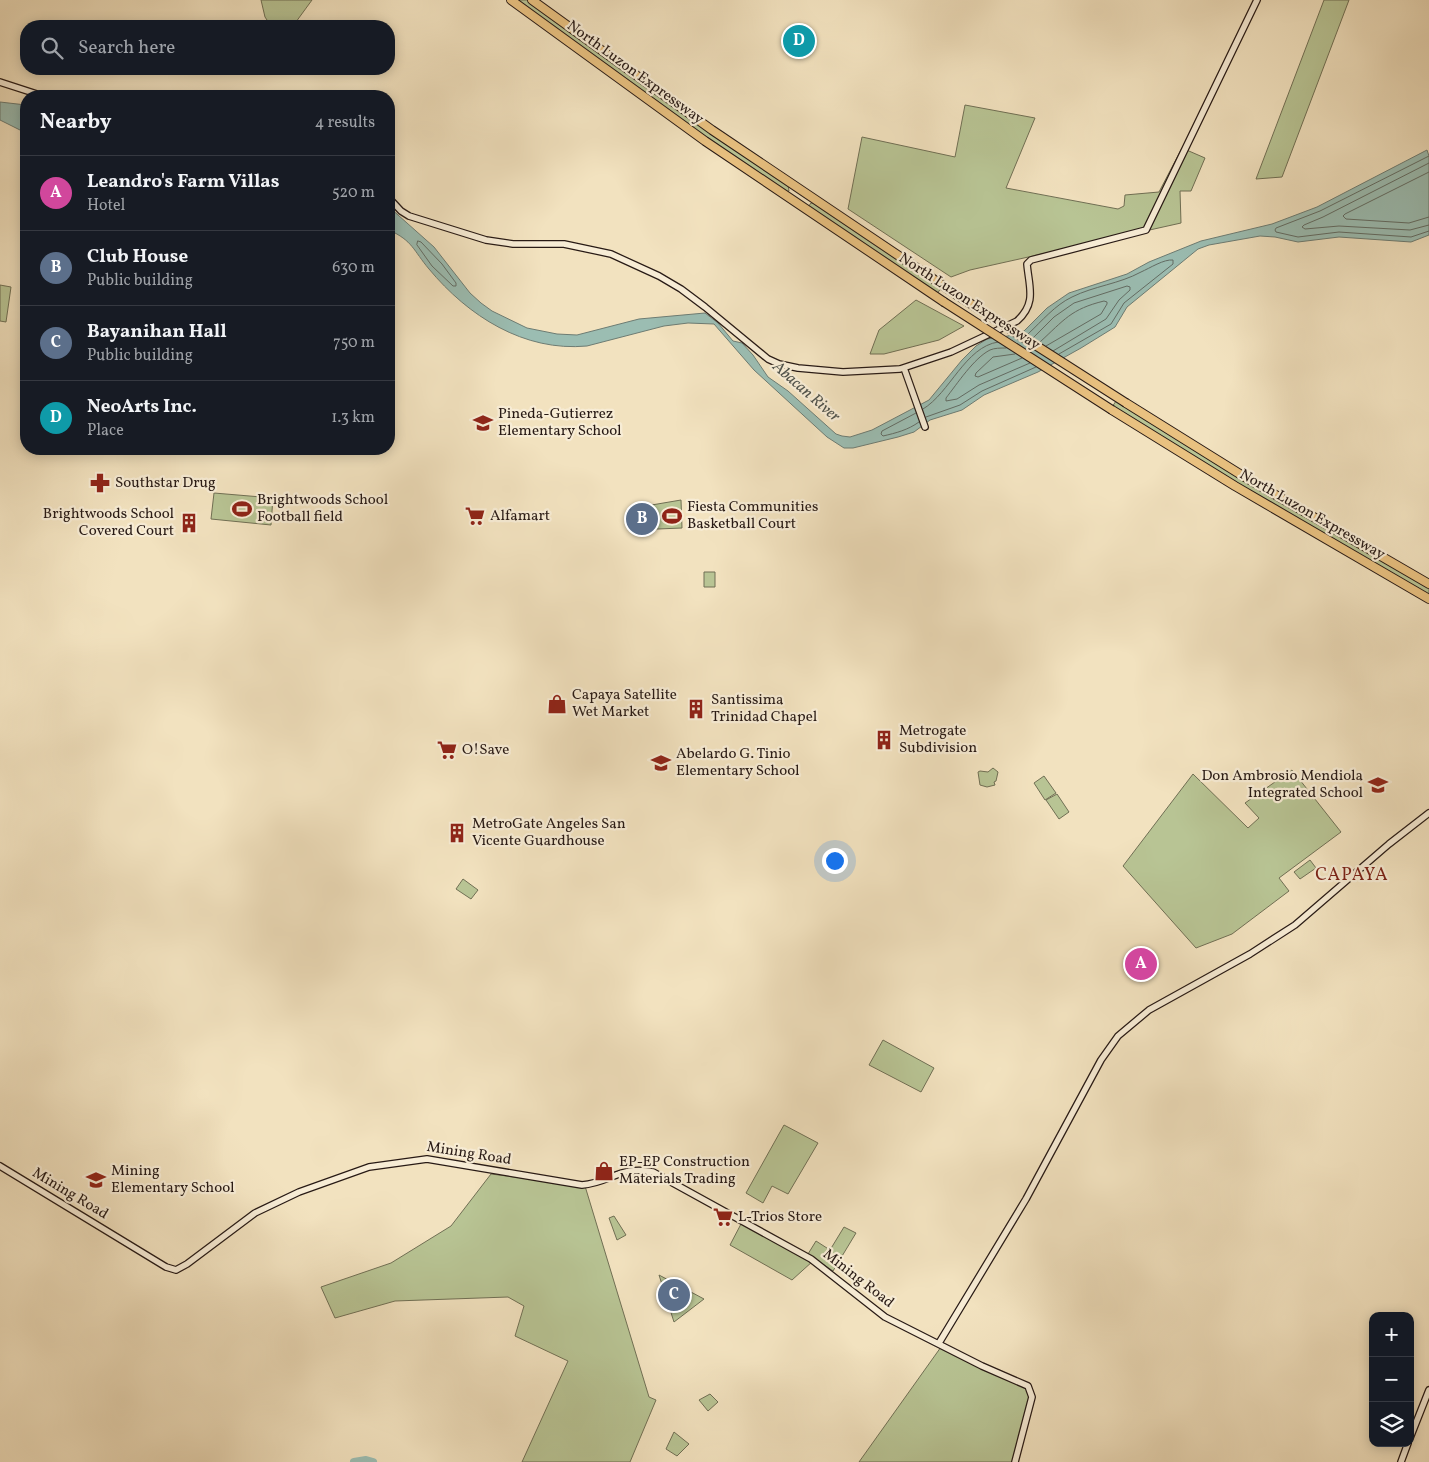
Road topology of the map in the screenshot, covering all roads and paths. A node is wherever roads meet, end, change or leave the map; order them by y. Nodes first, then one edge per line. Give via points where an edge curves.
1 (511, 0) edge
2 (532, 0) edge
3 (1257, 0) edge
4 (0, 82) edge
5 (25, 90) edge
6 (395, 204) edge
7 (904, 370) junction
8 (925, 426) dead end
9 (1429, 584) edge
10 (1429, 599) edge
11 (1429, 813) edge
12 (0, 1166) edge
13 (939, 1343) junction
14 (1429, 1390) edge
15 (1414, 1428) edge
16 (1407, 1447) edge
17 (1015, 1462) edge
18 (1401, 1462) edge

1 - 10 highway, North Luzon Expressway, bridge via 705,141 944,302 1235,486
2 - 9 highway, North Luzon Expressway, bridge via 712,130 957,295 1243,476
3 - 7 street via 1146,230 1031,260 1028,264 1029,306 1024,315 951,352
4 - 5 street
6 - 7 street via 408,216 486,240 513,244 564,244 611,254 681,289 757,352 779,364 843,372
7 - 8 street
11 - 13 street via 1295,924 1250,954 1149,1010 1118,1036 1101,1060 1026,1199
12 - 13 street, Mining Road via 166,1267 176,1270 255,1213 369,1167 427,1159 582,1185 623,1172 645,1171 663,1177 811,1258 885,1317
13 - 17 street via 1028,1386 1032,1397
14 - 15 street
16 - 18 street

